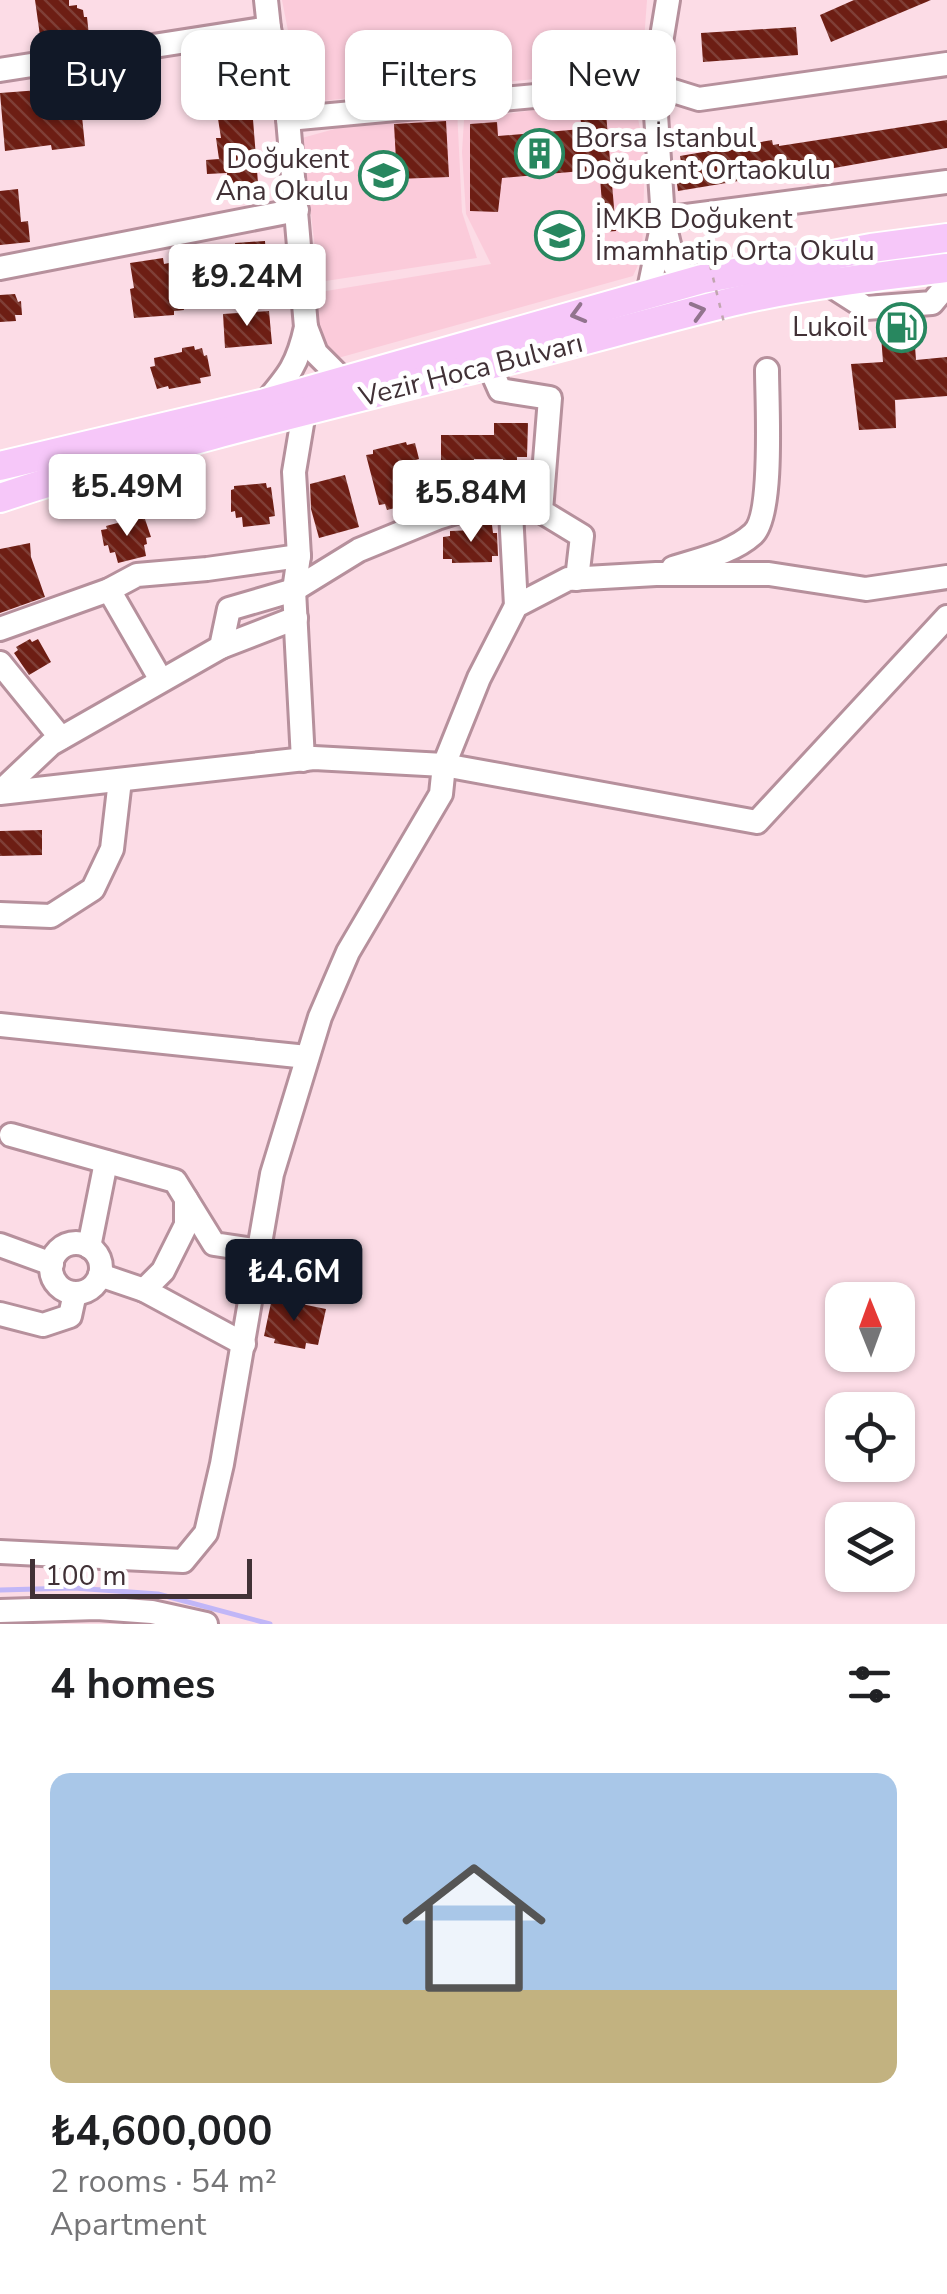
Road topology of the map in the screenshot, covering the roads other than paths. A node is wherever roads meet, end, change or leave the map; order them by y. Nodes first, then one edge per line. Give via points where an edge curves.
1 (266, 0) edge
2 (668, 0) edge
3 (269, 28) joint
4 (663, 30) edge
5 (947, 64) edge
6 (0, 70) edge
7 (676, 92) edge
8 (532, 97) edge
9 (325, 116) edge
10 (288, 120) edge
11 (656, 120) edge
12 (947, 182) edge
13 (297, 210) junction
14 (663, 219) junction
15 (947, 238) edge
16 (0, 268) edge
17 (947, 268) edge
18 (706, 272) junction
19 (826, 283) junction
20 (947, 285) edge
21 (648, 294) junction
22 (306, 328) junction
23 (489, 365) junction
24 (767, 370) dead end
25 (344, 381) junction
26 (265, 403) junction
27 (304, 412) junction
28 (0, 466) edge
29 (0, 498) edge
30 (300, 556) junction
31 (206, 569) junction
32 (656, 574) junction
33 (947, 577) edge
34 (577, 579) junction
35 (109, 590) junction
36 (294, 590) junction
37 (516, 606) junction
38 (229, 608) junction
39 (296, 618) junction
40 (947, 618) edge
41 (0, 629) edge
42 (221, 646) junction
43 (0, 663) edge
44 (161, 680) junction
45 (61, 738) junction
46 (303, 760) junction
47 (444, 765) junction
48 (120, 780) junction
49 (0, 792) edge
50 (0, 914) edge
51 (0, 1025) edge
52 (307, 1057) junction
53 (11, 1135) dead end
54 (106, 1162) junction
55 (186, 1196) junction
56 (0, 1245) edge
57 (89, 1247) junction
58 (260, 1251) junction
59 (52, 1264) junction
60 (100, 1275) junction
61 (144, 1290) junction
62 (75, 1294) junction
63 (0, 1314) edge
64 (244, 1344) junction
65 (0, 1552) edge
66 (0, 1611) edge
67 (206, 1624) edge

1 - 3 street
2 - 4 street
3 - 6 street
5 - 7 street via 700,99
8 - 9 street
10 - 13 street
11 - 14 street
12 - 14 street
13 - 16 street
13 - 22 street
14 - 18 street via 674,265 683,274
14 - 21 street
15 - 18 main road, Vezir Hoca Bulvarı
17 - 19 main road, Vezir Hoca Bulvarı
18 - 21 main road, Vezir Hoca Bulvarı
19 - 20 street via 866,308 932,303
23 -> 19 main road, Vezir Hoca Bulvarı
21 -> 25 main road, Vezir Hoca Bulvarı
22 - 25 street via 316,352
22 - 26 street via 288,377
23 - 27 main road, Vezir Hoca Bulvarı
23 - 34 street via 500,390 550,398 542,511 582,536
24 - 32 street via 766,506 758,531 738,546
25 - 26 main road, Vezir Hoca Bulvarı
26 - 28 main road, Vezir Hoca Bulvarı
27 - 29 main road, Vezir Hoca Bulvarı
27 - 30 street via 294,472
30 - 31 street
30 - 36 street
31 - 35 street via 138,575
31 - 38 street
32 - 33 street via 769,574 866,588
32 - 34 street
34 - 37 street
35 - 41 street
35 - 44 street
36 - 37 street via 359,550 495,500 510,512
36 - 38 street
36 - 39 street
37 - 47 street
38 - 42 street
39 - 42 street
39 - 46 street
40 - 47 street via 757,822
42 - 44 street
43 - 45 street
44 - 45 street
45 - 49 street
46 - 47 street
46 - 48 street
47 - 52 street via 441,794 348,952
48 - 49 street
48 - 50 street via 112,849 93,889 51,916
51 - 52 street
52 - 58 street via 272,1174
53 - 54 street
54 - 55 street via 176,1181
54 - 57 street
55 - 58 street via 214,1244
55 - 61 street via 186,1226 163,1271
56 - 59 street
57 - 59 street via 66,1246
57 - 60 street via 100,1260
58 - 64 street
59 - 62 street via 59,1287
60 - 61 street
60 - 62 street via 91,1289
61 - 64 street
62 - 63 street via 70,1316 43,1325
64 - 65 street via 206,1534 183,1561
66 - 67 street via 97,1608

